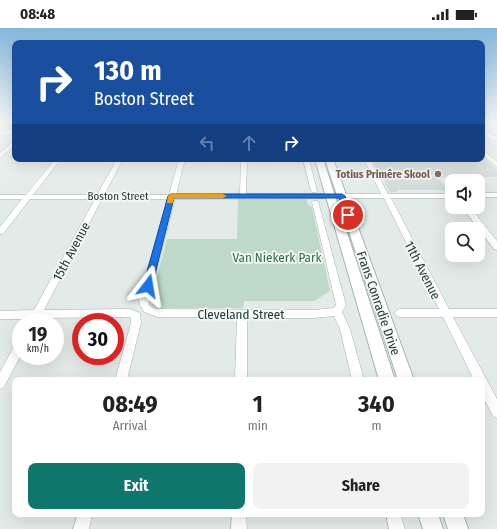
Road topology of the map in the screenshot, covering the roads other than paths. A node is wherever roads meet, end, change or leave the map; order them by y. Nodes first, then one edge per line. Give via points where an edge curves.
1 (11, 145) edge
2 (485, 154) edge
3 (0, 156) edge
4 (56, 162) edge
5 (118, 162) edge
6 (181, 162) edge
7 (244, 162) edge
8 (307, 162) edge
9 (320, 162) edge
10 (329, 162) edge
11 (369, 162) edge
12 (497, 165) edge
13 (314, 190) dead end
14 (485, 195) edge
15 (497, 195) edge
16 (28, 196) junction
17 (100, 196) junction
18 (171, 196) junction
19 (243, 196) junction
20 (336, 196) junction
21 (386, 196) junction
22 (445, 196) edge
23 (0, 197) edge
24 (316, 202) dead end
25 (471, 214) edge
26 (0, 232) edge
27 (497, 247) edge
28 (337, 312) junction
29 (497, 312) edge
30 (38, 313) edge
31 (242, 313) junction
32 (400, 313) dead end
33 (445, 313) junction
34 (0, 315) edge
35 (12, 316) edge
36 (64, 316) edge
37 (12, 361) edge
38 (122, 377) edge
39 (241, 377) edge
40 (357, 377) edge
41 (386, 377) edge
42 (405, 377) edge
43 (478, 377) edge
44 (0, 384) edge
45 (485, 390) edge
46 (497, 412) edge
47 (84, 517) edge
48 (239, 517) edge
49 (394, 517) edge
50 (429, 517) edge
51 (454, 517) edge
52 (81, 529) edge
53 (239, 529) edge
54 (397, 529) edge
55 (433, 529) edge
56 (458, 529) edge

1 - 3 street
2 - 12 street
4 - 16 street
5 - 17 street, 15th Avenue
6 - 18 street
7 - 19 street
8 - 13 street
9 - 20 main road, Frans Conradie Drive
10 - 20 main road, Frans Conradie Drive
11 - 21 street, 11th Avenue
14 - 15 street
16 - 17 street, Boston Street
16 - 23 street, Boston Street
16 - 26 street
17 - 18 street, Boston Street
17 - 30 street, 15th Avenue
18 - 19 street, Boston Street
18 - 31 street, Cleveland Street via 144,306 158,314
19 - 20 street, Boston Street
20 - 21 street, Boston Street
20 - 41 main road, Frans Conradie Drive
20 - 42 main road, Frans Conradie Drive
21 - 22 street, Boston Street
21 - 33 street, 11th Avenue
24 - 28 street via 341,305
25 - 27 street
28 - 31 street, Cleveland Street
28 - 40 street via 345,329
29 - 33 street
31 - 39 street
32 - 33 street
33 - 43 street, 11th Avenue
34 - 35 street
36 - 38 street via 130,313 136,316
37 - 44 street
45 - 46 street
47 - 52 street
48 - 53 street
49 - 54 street
50 - 55 main road
51 - 56 main road

